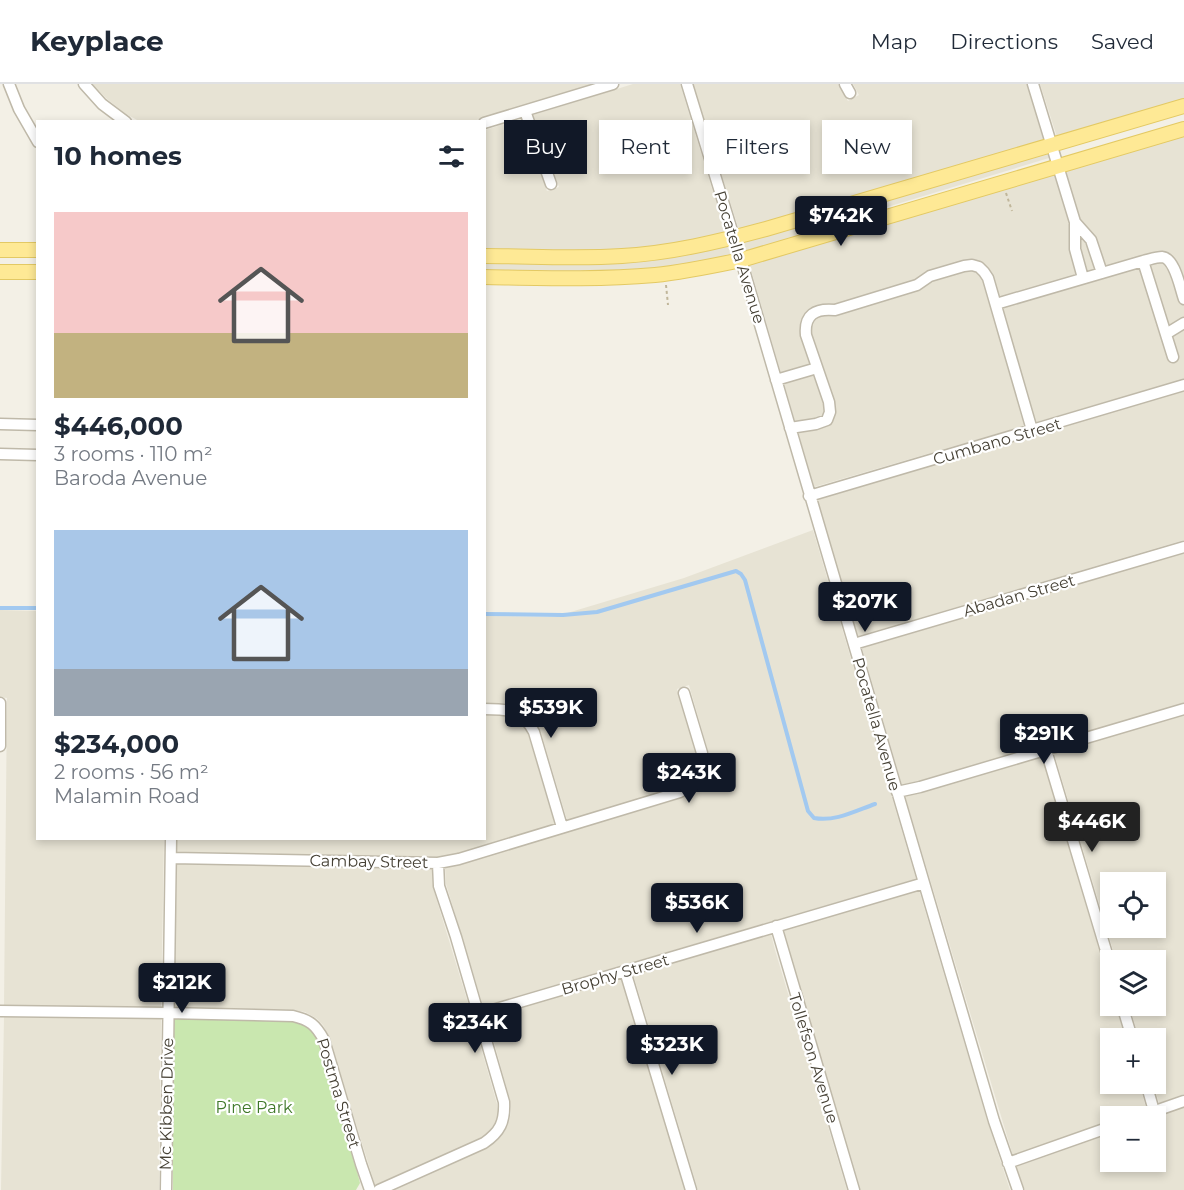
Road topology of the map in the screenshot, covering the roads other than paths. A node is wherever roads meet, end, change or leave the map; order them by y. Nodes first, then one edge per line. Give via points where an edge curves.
1 (9, 84) edge
2 (84, 84) edge
3 (613, 84) edge
4 (687, 84) edge
5 (1033, 84) edge
6 (1184, 106) edge
7 (525, 111) junction
8 (123, 120) edge
9 (486, 122) edge
10 (1184, 129) edge
11 (36, 139) edge
12 (1052, 145) junction
13 (1059, 165) junction
14 (551, 184) dead end
15 (1076, 222) junction
16 (734, 238) junction
17 (0, 250) edge
18 (36, 250) edge
19 (1095, 250) junction
20 (486, 256) edge
21 (1077, 257) junction
22 (741, 260) junction
23 (1143, 261) junction
24 (0, 272) edge
25 (36, 272) edge
26 (1102, 273) junction
27 (486, 277) edge
28 (1083, 278) junction
29 (1184, 298) edge
30 (996, 304) junction
31 (1184, 323) edge
32 (1166, 334) junction
33 (1173, 357) dead end
34 (817, 368) junction
35 (776, 380) junction
36 (1184, 385) edge
37 (0, 424) edge
38 (36, 425) edge
39 (790, 428) junction
40 (1032, 430) junction
41 (0, 454) edge
42 (36, 455) edge
43 (809, 496) junction
44 (1184, 547) edge
45 (854, 644) junction
46 (684, 693) dead end
47 (0, 704) edge
48 (486, 709) edge
49 (1184, 709) edge
50 (0, 746) edge
51 (1046, 750) junction
52 (897, 792) junction
53 (562, 827) junction
54 (171, 840) edge
55 (171, 858) junction
56 (438, 863) junction
57 (924, 883) junction
58 (776, 926) junction
59 (1106, 950) edge
60 (626, 971) junction
61 (0, 1011) edge
62 (167, 1013) junction
63 (478, 1014) junction
64 (1184, 1101) edge
65 (1166, 1107) edge
66 (1100, 1131) edge
67 (1008, 1164) junction
68 (166, 1190) edge
69 (370, 1190) edge
70 (379, 1190) edge
71 (692, 1190) edge
72 (854, 1190) edge
73 (1018, 1190) edge

1 - 11 street
2 - 8 street
3 - 7 street
4 - 16 street, Pocatella Avenue
5 - 12 street
6 - 12 main road
7 - 9 street
7 - 14 street
10 - 13 main road
12 - 13 street
12 - 16 main road
13 - 15 street
13 - 22 main road
15 - 19 street
15 - 21 street
16 - 20 main road via 622,256
16 - 22 street, Pocatella Avenue
17 - 18 main road
19 - 21 street
19 - 26 street
21 - 28 street
22 - 27 main road via 626,277
22 - 35 street, Pocatella Avenue
23 - 26 street
23 - 29 street via 1163,257 1168,260
23 - 32 street
24 - 25 main road
26 - 28 street
28 - 30 street
30 - 34 street via 984,272 972,265 835,310 820,310 811,315 806,328
30 - 40 street
31 - 32 street
32 - 33 street
34 - 35 street
34 - 39 street via 829,402 827,420
35 - 39 street, Pocatella Avenue
36 - 40 street, Cumbano Street
37 - 38 street
39 - 43 street, Pocatella Avenue
40 - 43 street, Cumbano Street
41 - 42 street
43 - 45 street, Pocatella Avenue
44 - 45 street, Abadan Street
45 - 52 street, Pocatella Avenue
46 - 53 street, Cambay Street via 702,753 697,778 680,792
47 - 50 street
48 - 53 street via 507,709 529,723
49 - 51 street
51 - 52 street
51 - 59 street
52 - 57 street, Pocatella Avenue
53 - 56 street, Cambay Street
54 - 55 street, Mc Kibben Drive
55 - 56 street, Cambay Street
55 - 62 street, Mc Kibben Drive
56 - 63 street via 440,886
57 - 58 street, Brophy Street
57 - 67 street, Pocatella Avenue
58 - 60 street, Brophy Street
58 - 72 street, Tollefson Avenue
60 - 63 street, Brophy Street
60 - 71 street
61 - 62 street, Postma Street
62 - 68 street, Mc Kibben Drive
62 - 69 street, Postma Street via 293,1016 312,1023 324,1040
63 - 70 street via 504,1102 499,1129 484,1143
64 - 65 street
66 - 67 street
67 - 73 street, Pocatella Avenue

